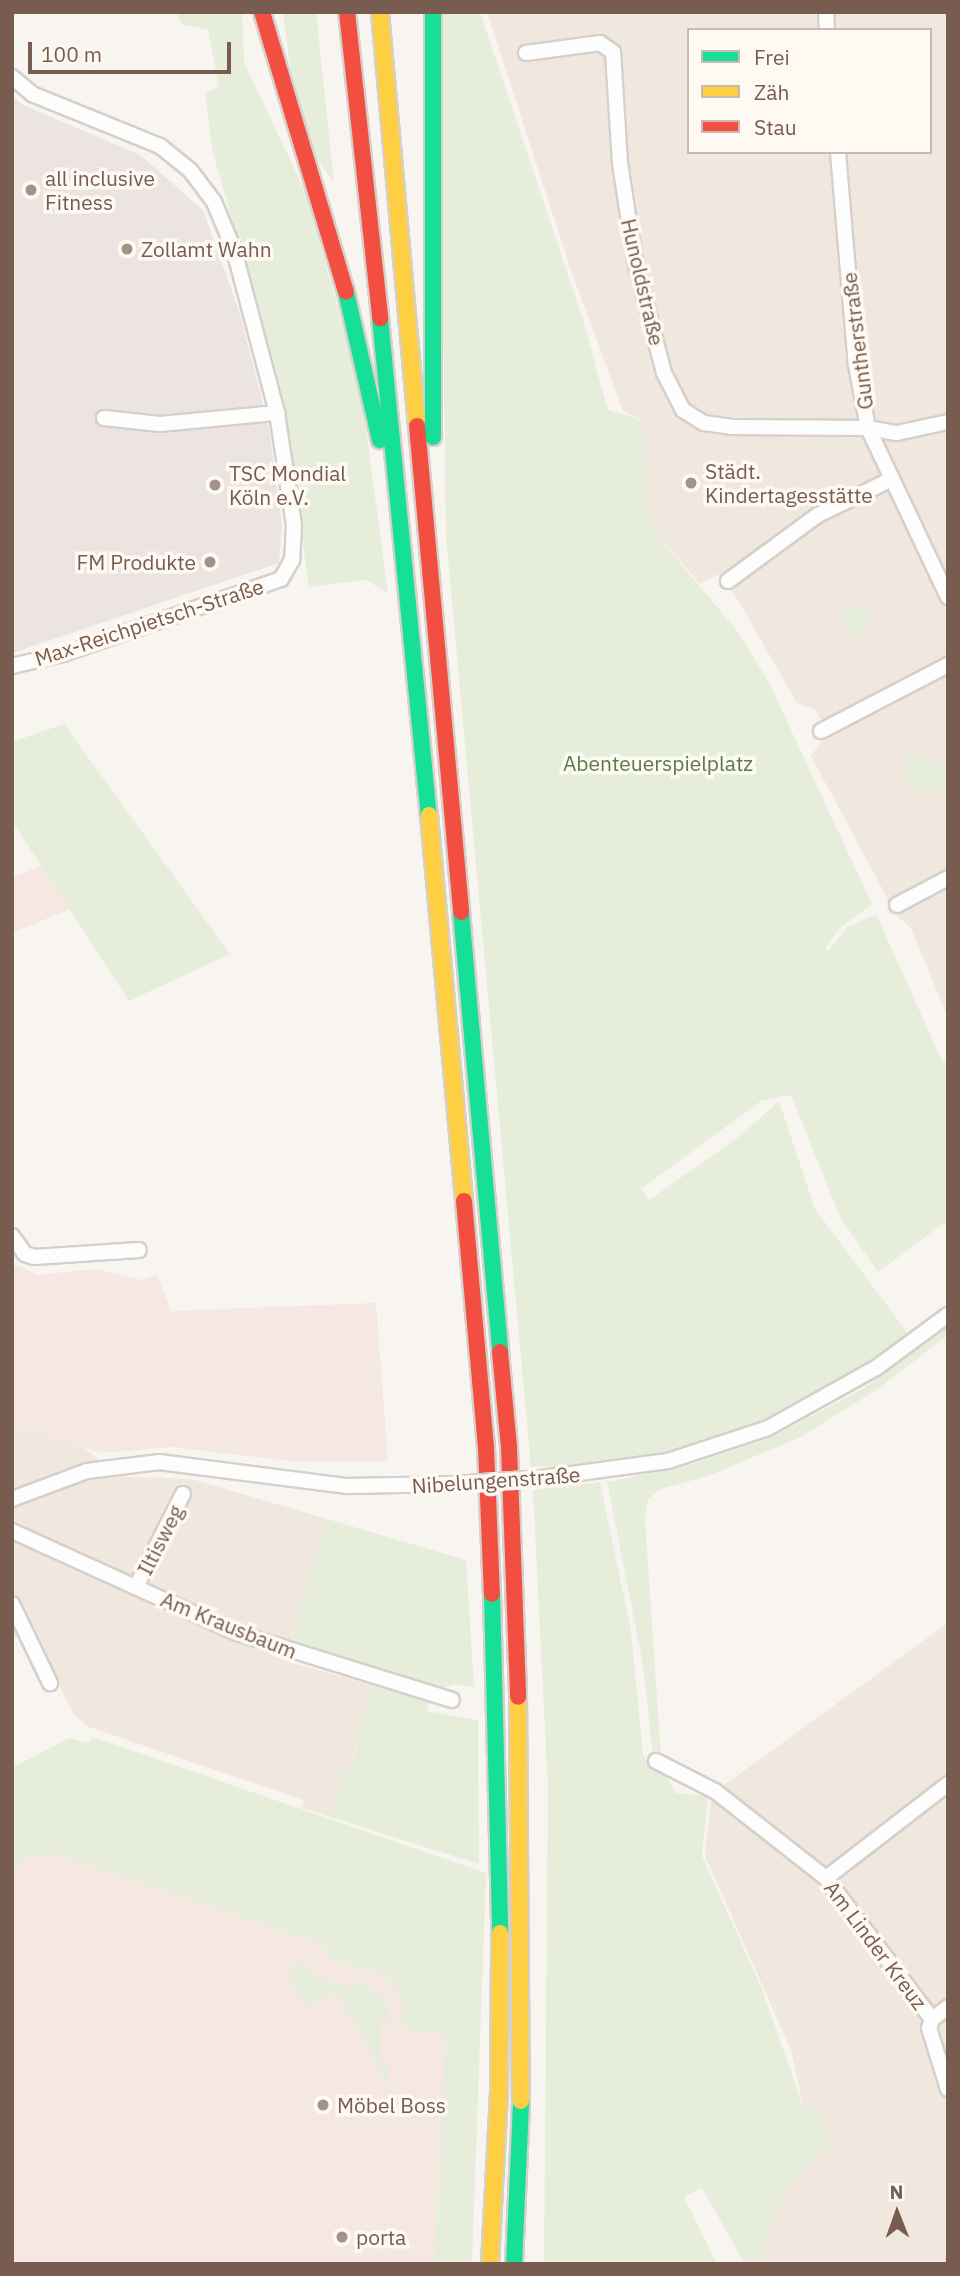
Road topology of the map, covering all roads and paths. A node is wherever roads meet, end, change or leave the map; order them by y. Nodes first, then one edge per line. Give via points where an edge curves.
1 (262, 12) edge
2 (272, 12) edge
3 (347, 12) edge
4 (380, 12) edge
5 (433, 12) edge
6 (274, 44) junction
7 (526, 53) dead end
8 (12, 77) edge
9 (838, 154) edge
10 (277, 413) junction
11 (104, 418) dead end
12 (948, 422) edge
13 (868, 428) junction
14 (890, 480) junction
15 (404, 533) junction
16 (432, 574) junction
17 (727, 581) dead end
18 (948, 597) edge
19 (948, 664) edge
20 (12, 666) edge
21 (821, 731) dead end
22 (948, 878) edge
23 (897, 905) dead end
24 (12, 1236) edge
25 (139, 1250) dead end
26 (948, 1315) edge
27 (183, 1494) dead end
28 (12, 1499) edge
29 (12, 1531) edge
30 (137, 1585) junction
31 (12, 1604) edge
32 (50, 1683) dead end
33 (452, 1700) dead end
34 (656, 1761) dead end
35 (948, 1784) edge
36 (826, 1878) junction
37 (948, 2007) edge
38 (932, 2019) junction
39 (948, 2089) edge
40 (490, 2264) edge
41 (514, 2264) edge

1 - 6 highway
2 - 6 highway
3 - 15 highway
4 - 16 highway
5 - 16 highway
6 - 15 highway via 350,306
7 - 13 street, Hunoldstraße via 600,43 613,52 620,163 635,261 664,373 683,410 704,423 731,426
8 - 10 street, Max-Reichpietsch-Straße via 32,94 143,137 190,170 214,202 234,250
9 - 13 street, Guntherstraße via 856,365
10 - 11 street via 160,424
10 - 20 street, Max-Reichpietsch-Straße via 294,525 292,560 281,579 63,654
12 - 13 street, Hunoldstraße via 897,433
13 - 14 street, Guntherstraße
14 - 17 street via 818,515
14 - 18 street, Guntherstraße
15 - 40 highway via 486,1447 500,1810 499,2092
16 - 41 highway via 513,1526 523,1811 521,2094
19 - 21 street
22 - 23 street
24 - 25 street via 25,1254 45,1258
26 - 28 street, Nibelungenstraße, bridge via 864,1376 768,1428 668,1461 542,1478 347,1486 159,1462 87,1471
27 - 30 street, Iltisweg
29 - 30 street, Am Krausbaum
30 - 33 street, Am Krausbaum via 246,1636
31 - 32 street
34 - 36 street, Am Linder Kreuz via 715,1791
35 - 36 street
36 - 38 street, Am Linder Kreuz
37 - 38 street
38 - 39 street, Am Linder Kreuz via 929,2037

